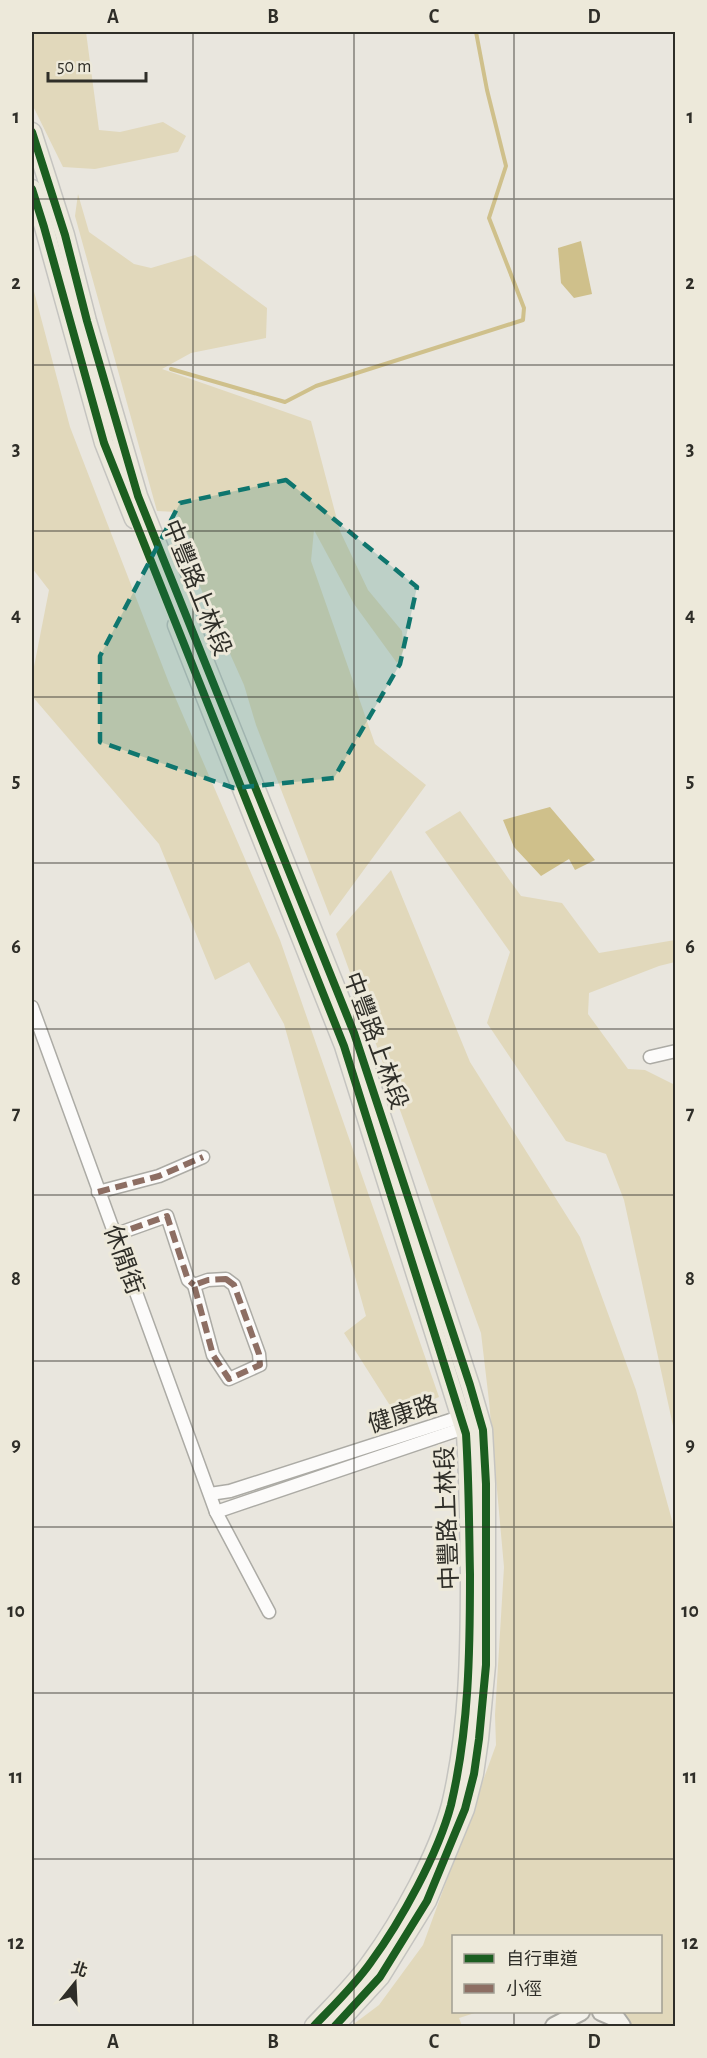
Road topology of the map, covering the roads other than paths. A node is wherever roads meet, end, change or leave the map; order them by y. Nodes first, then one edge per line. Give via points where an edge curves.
1 (32, 132) edge
2 (32, 189) edge
3 (32, 1007) edge
4 (675, 1050) edge
5 (650, 1056) dead end
6 (203, 1157) dead end
7 (98, 1192) junction
8 (114, 1235) junction
9 (194, 1285) junction
10 (468, 1420) junction
11 (210, 1494) junction
12 (216, 1512) junction
13 (269, 1612) dead end
14 (375, 1970) junction
15 (579, 2013) edge
16 (603, 2013) edge
17 (314, 2026) edge
18 (335, 2026) edge
19 (554, 2026) edge
20 (622, 2026) edge

1 - 10 main road, 中豐路上林段 via 138,496 354,1033
2 - 10 main road, 中豐路上林段 via 104,443 344,1046
3 - 7 street, 休閒街
4 - 5 street
6 - 7 street via 159,1176
7 - 8 street, 休閒街
8 - 9 street via 167,1216 188,1280
8 - 11 street, 休閒街
9 - 9 street via 213,1355 229,1379 260,1365 234,1285 226,1279
10 - 11 street, 健康路
10 - 12 street, 健康路
10 - 14 main road, 中豐路上林段 via 483,1430 486,1484 477,1667 467,1697 450,1807 415,1891
11 - 12 street, 休閒街
12 - 13 street, 休閒街
14 - 17 main road
14 - 18 main road
15 - 19 street
16 - 20 street

